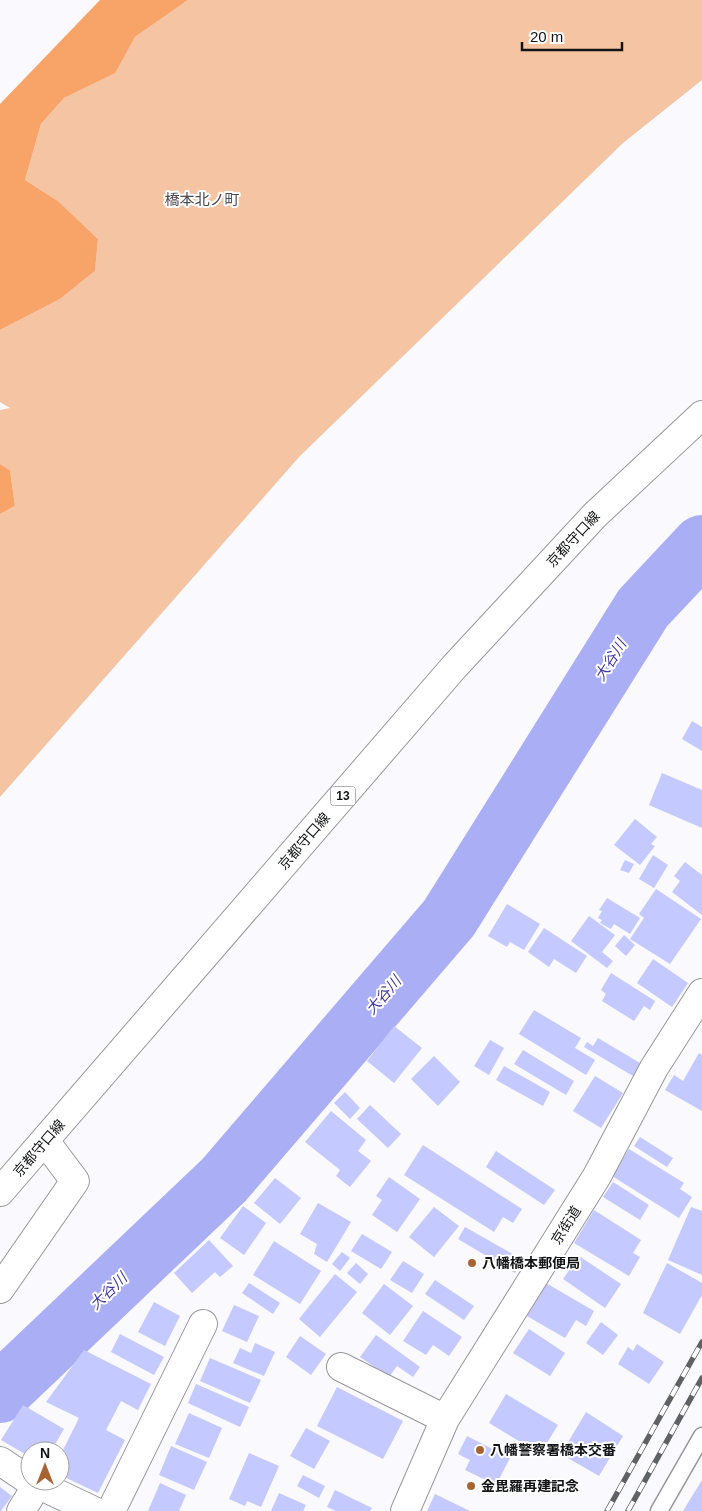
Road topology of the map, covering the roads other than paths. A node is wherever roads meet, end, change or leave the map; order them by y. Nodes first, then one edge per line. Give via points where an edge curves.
1 (702, 415) edge
2 (702, 993) edge
3 (45, 1141) junction
4 (0, 1192) edge
5 (0, 1289) edge
6 (203, 1324) dead end
7 (341, 1366) dead end
8 (445, 1420) junction
9 (702, 1436) edge
10 (0, 1461) edge
11 (20, 1474) edge
12 (29, 1491) edge
13 (52, 1491) edge
14 (21, 1511) edge
15 (94, 1511) edge
16 (111, 1511) edge
17 (405, 1511) edge
18 (659, 1511) edge

1 - 3 street, 京都守口線 / 13 via 595,515 454,667
2 - 8 street, 京街道 via 654,1068 597,1176
3 - 4 street, 京都守口線 / 13
3 - 5 street via 76,1181
6 - 16 street
7 - 8 street
8 - 17 street, 京街道
9 - 18 lane
10 - 11 street
12 - 14 street
13 - 15 street

